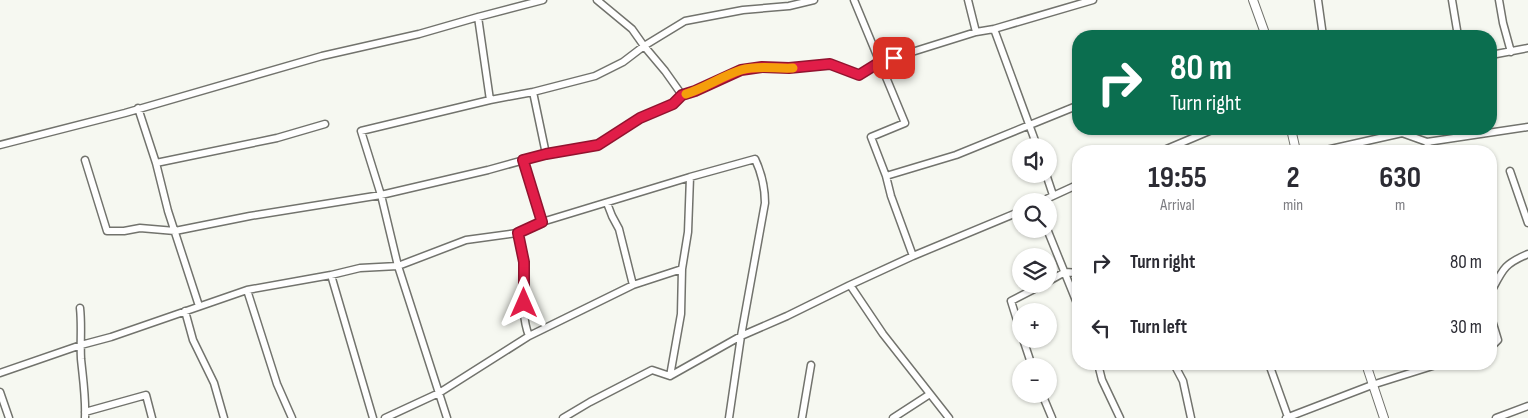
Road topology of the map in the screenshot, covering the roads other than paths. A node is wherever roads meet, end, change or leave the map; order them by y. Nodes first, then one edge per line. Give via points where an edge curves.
1 (544, 0) edge
2 (596, 0) edge
3 (814, 0) edge
4 (854, 0) edge
5 (968, 0) edge
6 (1093, 0) edge
7 (1253, 0) edge
8 (1318, 0) edge
9 (1499, 0) edge
10 (1455, 1) edge
11 (478, 17) junction
12 (994, 29) junction
13 (1264, 30) edge
14 (1322, 30) edge
15 (1457, 30) edge
16 (976, 32) junction
17 (644, 46) junction
18 (1528, 48) edge
19 (1511, 52) junction
20 (1497, 54) edge
21 (880, 62) junction
22 (534, 92) junction
23 (682, 95) junction
24 (490, 100) junction
25 (138, 108) junction
26 (1072, 108) edge
27 (325, 124) dead end
28 (1029, 124) junction
29 (1528, 127) edge
30 (1497, 132) edge
31 (1200, 135) edge
32 (1393, 135) edge
33 (1408, 135) edge
34 (1474, 135) edge
35 (1034, 138) edge
36 (1427, 142) junction
37 (0, 144) edge
38 (1176, 145) edge
39 (1349, 145) edge
40 (1428, 145) edge
41 (546, 154) junction
42 (85, 160) dead end
43 (523, 160) junction
44 (156, 163) junction
45 (1510, 172) dead end
46 (886, 176) junction
47 (690, 177) junction
48 (1072, 187) edge
49 (1057, 193) edge
50 (381, 195) junction
51 (608, 202) junction
52 (1012, 215) edge
53 (542, 222) junction
54 (1528, 223) edge
55 (174, 231) junction
56 (518, 233) junction
57 (1051, 238) edge
58 (1528, 254) edge
59 (913, 256) junction
60 (398, 266) junction
61 (682, 269) junction
62 (1065, 272) junction
63 (1072, 272) edge
64 (331, 275) junction
65 (1057, 276) edge
66 (1497, 282) edge
67 (633, 285) junction
68 (850, 285) junction
69 (247, 290) junction
70 (1072, 290) edge
71 (1028, 293) edge
72 (1012, 305) edge
73 (199, 306) junction
74 (80, 308) dead end
75 (185, 311) junction
76 (530, 336) junction
77 (741, 336) junction
78 (81, 345) junction
79 (811, 365) dead end
80 (1100, 370) edge
81 (1177, 370) edge
82 (1271, 370) edge
83 (1368, 370) edge
84 (1420, 370) edge
85 (0, 373) edge
86 (670, 376) junction
87 (1372, 385) junction
88 (0, 392) edge
89 (439, 393) junction
90 (930, 394) junction
91 (1046, 403) edge
92 (1528, 406) edge
93 (85, 415) edge
94 (8, 418) edge
95 (152, 418) edge
96 (224, 418) edge
97 (292, 418) edge
98 (373, 418) edge
99 (385, 418) edge
100 (447, 418) edge
101 (563, 418) edge
102 (729, 418) edge
103 (802, 418) edge
104 (894, 418) edge
105 (948, 418) edge
106 (1052, 418) edge
107 (1120, 418) edge
108 (1191, 418) edge
109 (1287, 418) edge
110 (1384, 418) edge
111 (1496, 418) edge

1 - 11 street
2 - 17 street via 632,29
3 - 17 street via 684,21
4 - 21 street
5 - 16 street
6 - 12 street
7 - 13 street
8 - 14 street
9 - 19 street
10 - 15 street
11 - 24 street
11 - 25 street via 322,56
12 - 16 street
12 - 28 street
16 - 21 street
17 - 22 street via 623,62 595,76
17 - 23 street
18 - 19 street
19 - 20 street
21 - 23 street via 859,75 830,64 741,70
21 - 46 street via 905,123 871,137
22 - 24 street
22 - 41 street
23 - 41 street via 673,104 640,118 598,145
24 - 50 street via 362,131
25 - 37 street
25 - 44 street
26 - 28 street
27 - 44 street via 277,138
28 - 35 street
28 - 46 street via 956,155
29 - 30 street
31 - 38 street
32 - 39 street
33 - 36 street
34 - 36 street
36 - 40 street
41 - 43 street
42 - 55 street via 107,231 140,228
43 - 50 street
43 - 53 street
44 - 55 street
45 - 54 street
46 - 59 street
47 - 51 street
47 - 61 street via 688,232
47 - 77 street via 755,159 762,176 765,203
48 - 49 street
50 - 55 street
50 - 60 street
51 - 53 street
51 - 67 street via 619,229
52 - 59 street
53 - 56 street
55 - 73 street
56 - 60 street via 466,240
56 - 76 street via 524,262 525,326
57 - 62 street
58 - 66 street via 1511,261
59 - 68 street
60 - 64 street via 360,268
60 - 89 street
61 - 67 street
61 - 86 street via 681,314
62 - 63 street
62 - 65 street
62 - 70 street
64 - 69 street
64 - 98 street
67 - 76 street
68 - 77 street
68 - 90 street
69 - 73 street
69 - 97 street via 276,384
71 - 72 street via 1011,302
73 - 75 street
74 - 78 street
75 - 78 street
75 - 96 street
76 - 89 street
77 - 86 street
77 - 102 street
78 - 85 street
78 - 93 street
79 - 103 street
80 - 107 street
81 - 108 street via 1183,381
82 - 109 street
83 - 87 street
84 - 87 street
86 - 101 street via 652,370
87 - 109 street
87 - 110 street
88 - 94 street
89 - 99 street
89 - 100 street
90 - 104 street
90 - 105 street
91 - 106 street
92 - 111 street
93 - 95 street via 146,395

